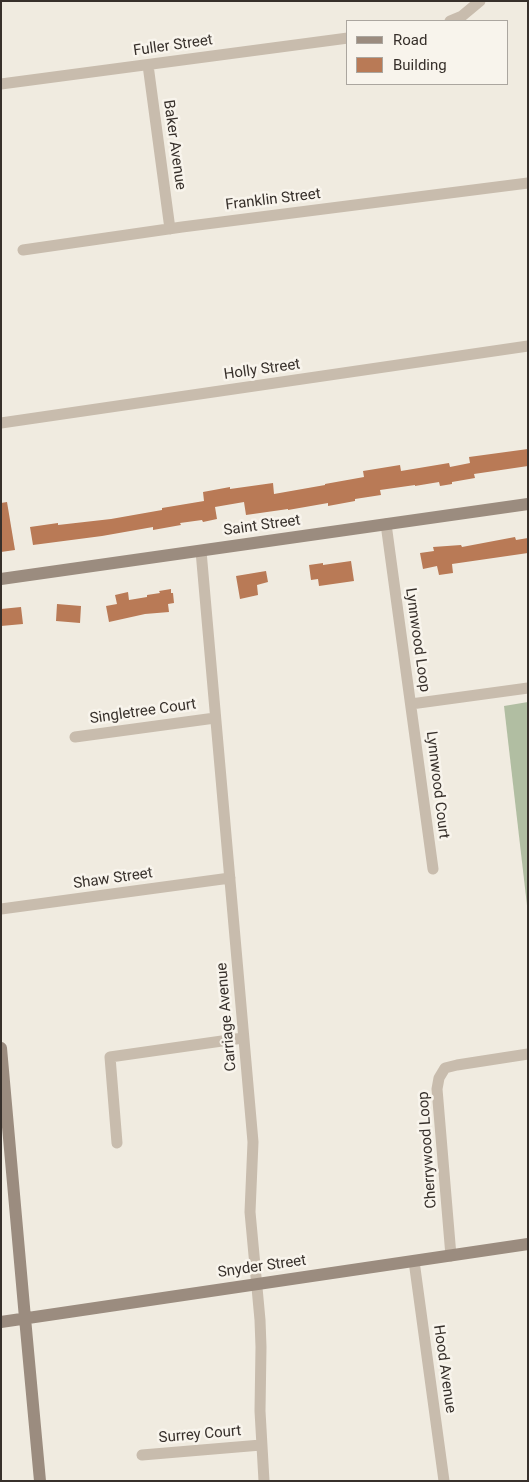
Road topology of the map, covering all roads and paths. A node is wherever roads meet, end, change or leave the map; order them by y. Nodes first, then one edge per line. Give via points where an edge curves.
1 (480, 1) edge
2 (452, 20) edge
3 (346, 38) edge
4 (148, 65) junction
5 (1, 84) edge
6 (528, 183) edge
7 (170, 229) junction
8 (23, 250) dead end
9 (528, 346) edge
10 (1, 424) edge
11 (528, 504) edge
12 (386, 524) junction
13 (201, 551) junction
14 (1, 579) edge
15 (528, 688) edge
16 (411, 704) junction
17 (216, 718) junction
18 (75, 737) dead end
19 (433, 869) dead end
20 (230, 878) junction
21 (1, 909) edge
22 (244, 1038) junction
23 (1, 1048) edge
24 (528, 1054) edge
25 (4, 1114) edge
26 (117, 1143) dead end
27 (528, 1244) edge
28 (450, 1256) junction
29 (414, 1261) junction
30 (256, 1284) junction
31 (25, 1318) junction
32 (1, 1322) edge
33 (261, 1445) junction
34 (142, 1455) dead end
35 (40, 1481) edge
36 (264, 1481) edge
37 (444, 1481) edge

1 - 2 street
3 - 4 street, Fuller Street
4 - 5 street, Fuller Street
4 - 7 street, Baker Avenue
6 - 7 street, Franklin Street
7 - 8 street, Franklin Street
9 - 10 street, Holly Street
11 - 12 street, Saint Street
12 - 13 street, Saint Street
12 - 16 street, Lynnwood Loop
13 - 14 street, Saint Street
13 - 17 street, Carriage Avenue
15 - 16 street, Lynnwood Loop
16 - 19 street, Lynnwood Court
17 - 18 street, Singletree Court
17 - 20 street, Carriage Avenue
20 - 21 street, Shaw Street
20 - 22 street, Carriage Avenue
22 - 26 street via 110,1057
22 - 30 street, Carriage Avenue via 253,1142 250,1212
23 - 25 street
24 - 28 street, Cherrywood Loop via 457,1064 445,1068 439,1078
25 - 31 street
27 - 28 street, Snyder Street
28 - 29 street, Snyder Street
29 - 30 street, Snyder Street
29 - 37 street, Hood Avenue
30 - 31 street, Snyder Street
30 - 33 street, Carriage Avenue via 261,1347
31 - 32 street, Snyder Street
31 - 35 street
33 - 34 street, Surrey Court
33 - 36 street, Carriage Avenue

